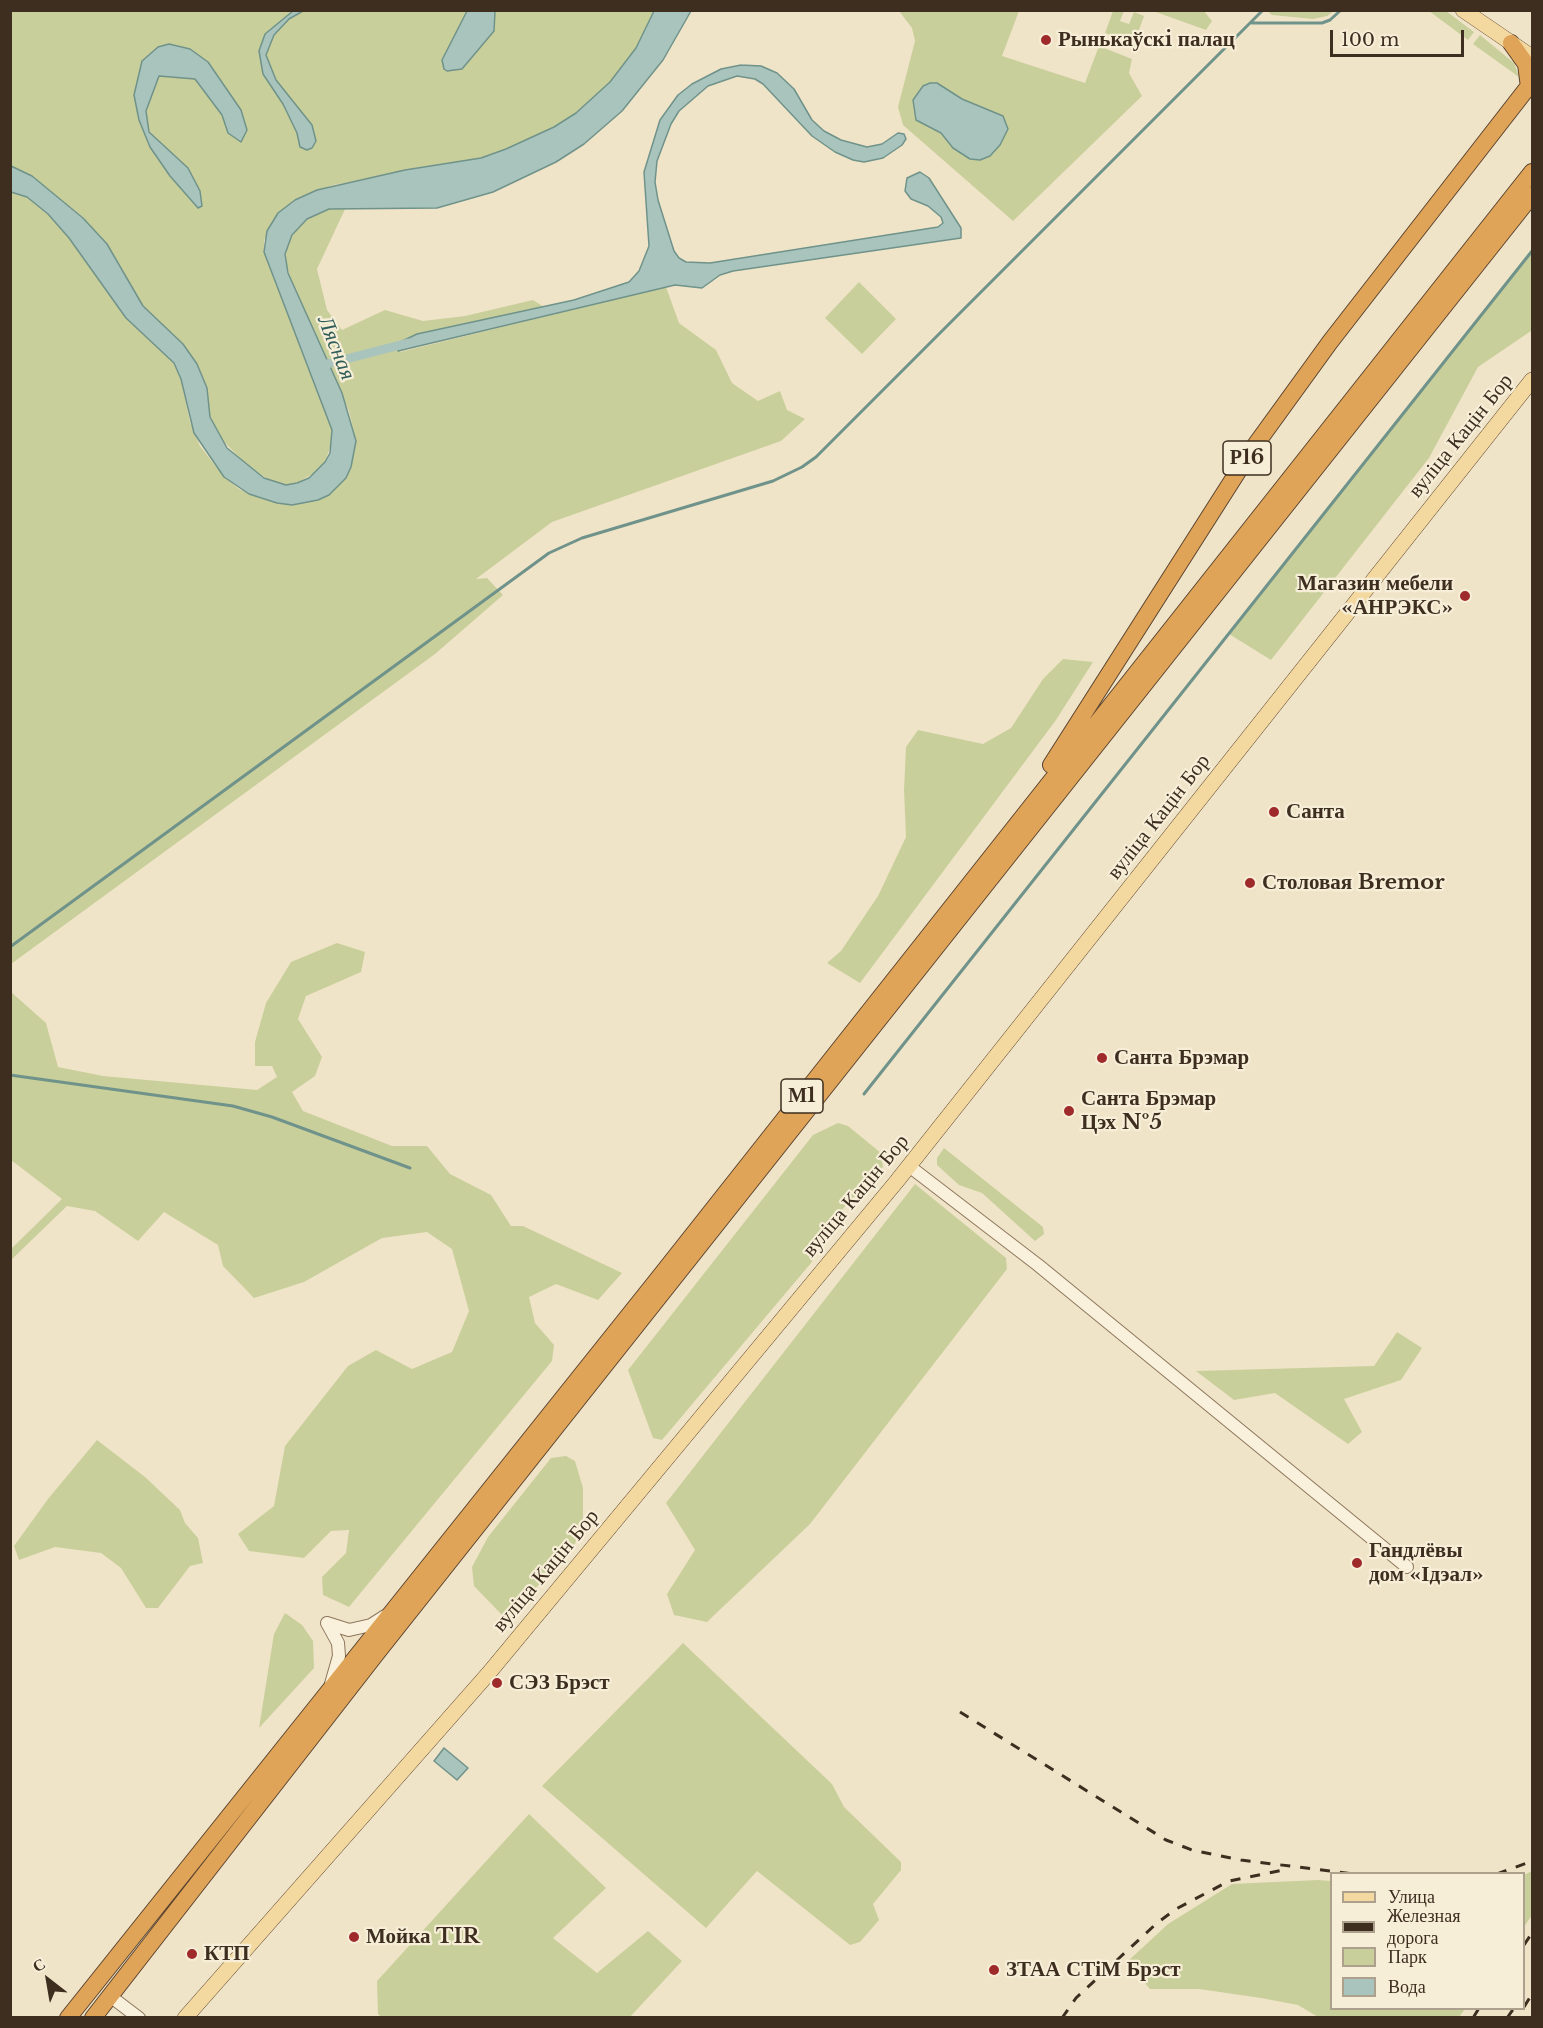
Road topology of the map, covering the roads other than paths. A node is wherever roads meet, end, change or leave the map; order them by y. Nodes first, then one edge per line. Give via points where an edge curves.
1 (1463, 10) edge
2 (1511, 43) junction
3 (1533, 47) edge
4 (1533, 57) edge
5 (1531, 85) edge
6 (1533, 172) edge
7 (1533, 195) edge
8 (1533, 380) edge
9 (992, 855) junction
10 (909, 1166) junction
11 (1407, 1567) dead end
12 (392, 1612) junction
13 (329, 1691) junction
14 (110, 1996) junction
15 (68, 2018) edge
16 (93, 2018) edge
17 (140, 2018) edge
18 (185, 2018) edge

1 - 2 main road, Р16
2 - 3 highway, Р16
2 - 4 main road, Р16
2 - 5 highway, Р16 via 1526,64
5 - 9 highway, Р16 via 1330,342 1251,451
6 - 9 highway, М1
7 - 14 highway, М1 via 376,1654
8 - 10 main road, вуліца Кацін Бор
9 - 12 highway, М1
10 - 11 street via 1020,1251
10 - 18 main road, вуліца Кацін Бор via 488,1674
12 - 13 highway, М1
12 - 13 street via 360,1629 327,1623 339,1643
13 - 15 highway, М1
14 - 16 highway, М1
14 - 17 street

